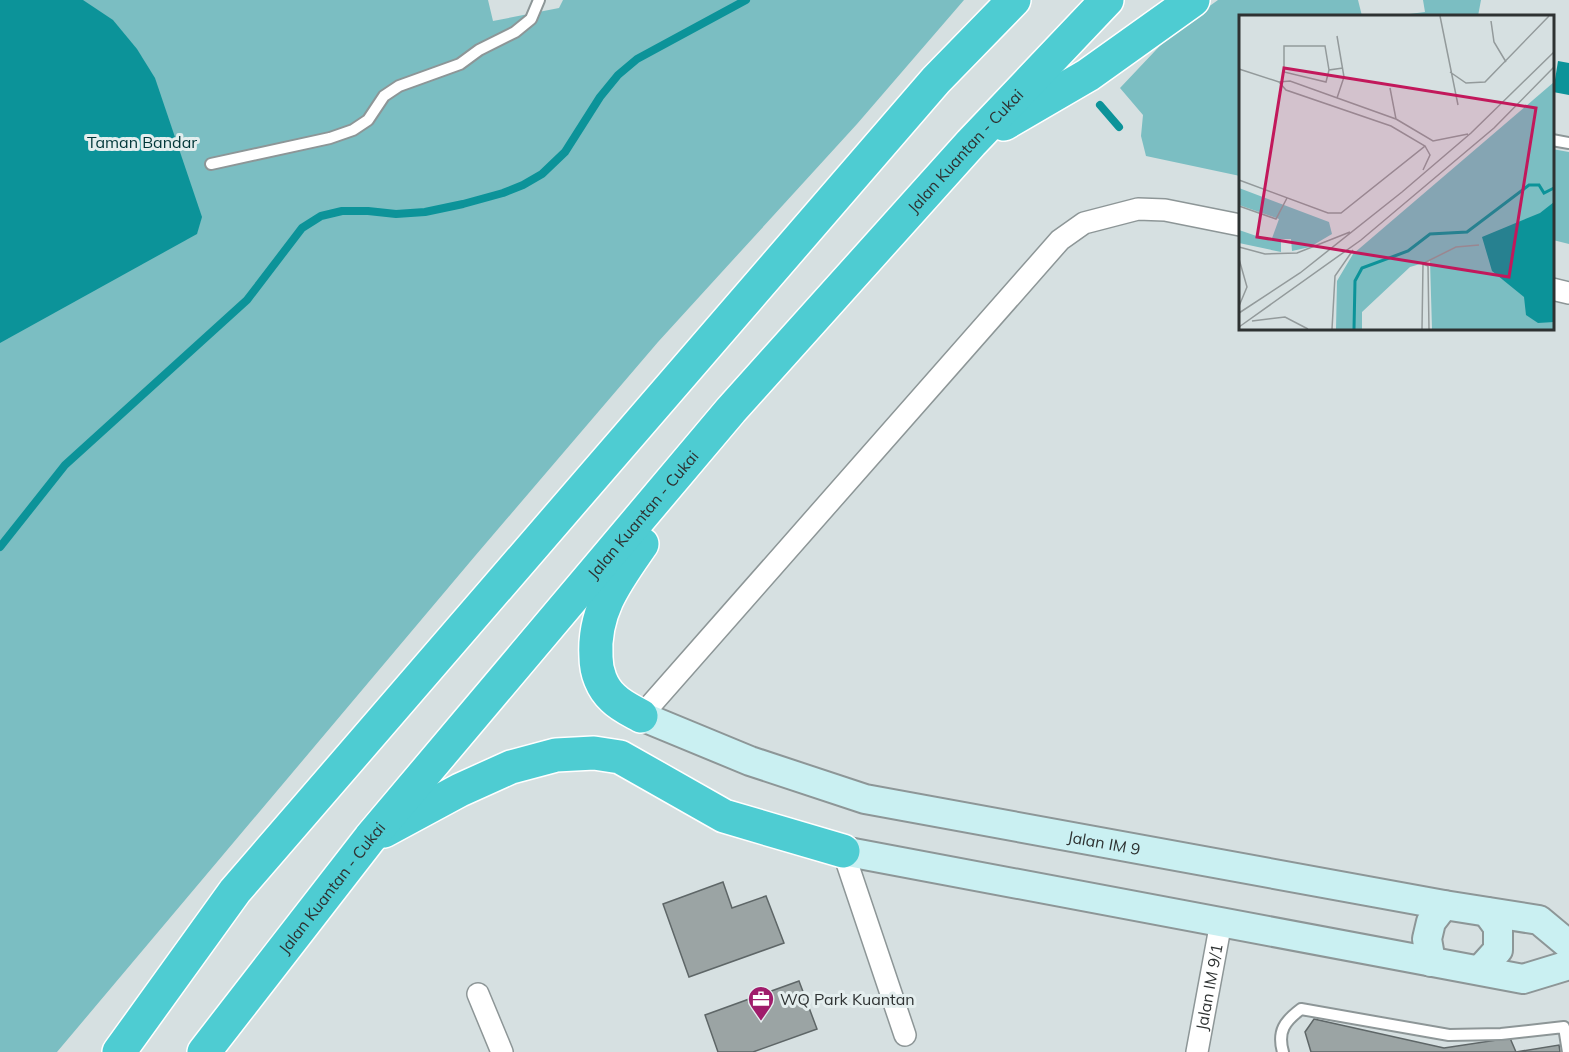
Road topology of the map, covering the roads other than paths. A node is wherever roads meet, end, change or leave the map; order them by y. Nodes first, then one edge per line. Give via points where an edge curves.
1 (539, 0) edge
2 (984, 0) edge
3 (1014, 0) edge
4 (1107, 0) edge
5 (1193, 0) edge
6 (936, 80) junction
7 (1554, 140) edge
8 (971, 143) junction
9 (1569, 143) edge
10 (211, 164) dead end
11 (1239, 225) edge
12 (1554, 289) edge
13 (1569, 293) edge
14 (731, 410) junction
15 (641, 716) junction
16 (370, 838) junction
17 (843, 851) junction
18 (1444, 905) junction
19 (1486, 912) junction
20 (1221, 922) junction
21 (1569, 945) edge
22 (1431, 962) junction
23 (1569, 965) edge
24 (1480, 970) junction
25 (478, 994) dead end
26 (905, 1035) dead end
27 (119, 1052) edge
28 (204, 1052) edge
29 (502, 1052) edge
30 (1197, 1052) edge
31 (1283, 1052) edge
32 (1568, 1052) edge

1 - 10 lane via 531,19 515,32 460,64 399,86 384,96 368,120 353,130
2 - 6 highway
3 - 6 highway
4 - 8 highway, Jalan Kuantan - Cukai
5 - 8 highway via 1088,75
6 - 27 highway via 235,891
7 - 9 lane
8 - 14 highway, Jalan Kuantan - Cukai
11 - 15 street via 1165,210 1138,209 1084,223 1060,240
12 - 13 street
14 - 15 highway via 622,572 598,622 596,664 602,685 614,699
14 - 16 highway, Jalan Kuantan - Cukai
15 - 18 street, Jalan IM 9 via 750,761 865,799
16 - 17 highway via 511,767 556,755 594,753 620,757 724,816
16 - 28 highway, Jalan Kuantan - Cukai
17 - 20 street
17 - 26 street
18 - 19 street, Jalan IM 9
18 - 22 street via 1431,922 1427,939
19 - 21 street, Jalan IM 9 via 1539,920
19 - 24 street via 1498,927 1498,950
20 - 22 street
20 - 30 street, Jalan IM 9/1
22 - 24 street
23 - 24 street via 1523,979
25 - 29 street
31 - 32 lane via 1280,1041 1287,1020 1301,1009 1449,1035 1564,1027

